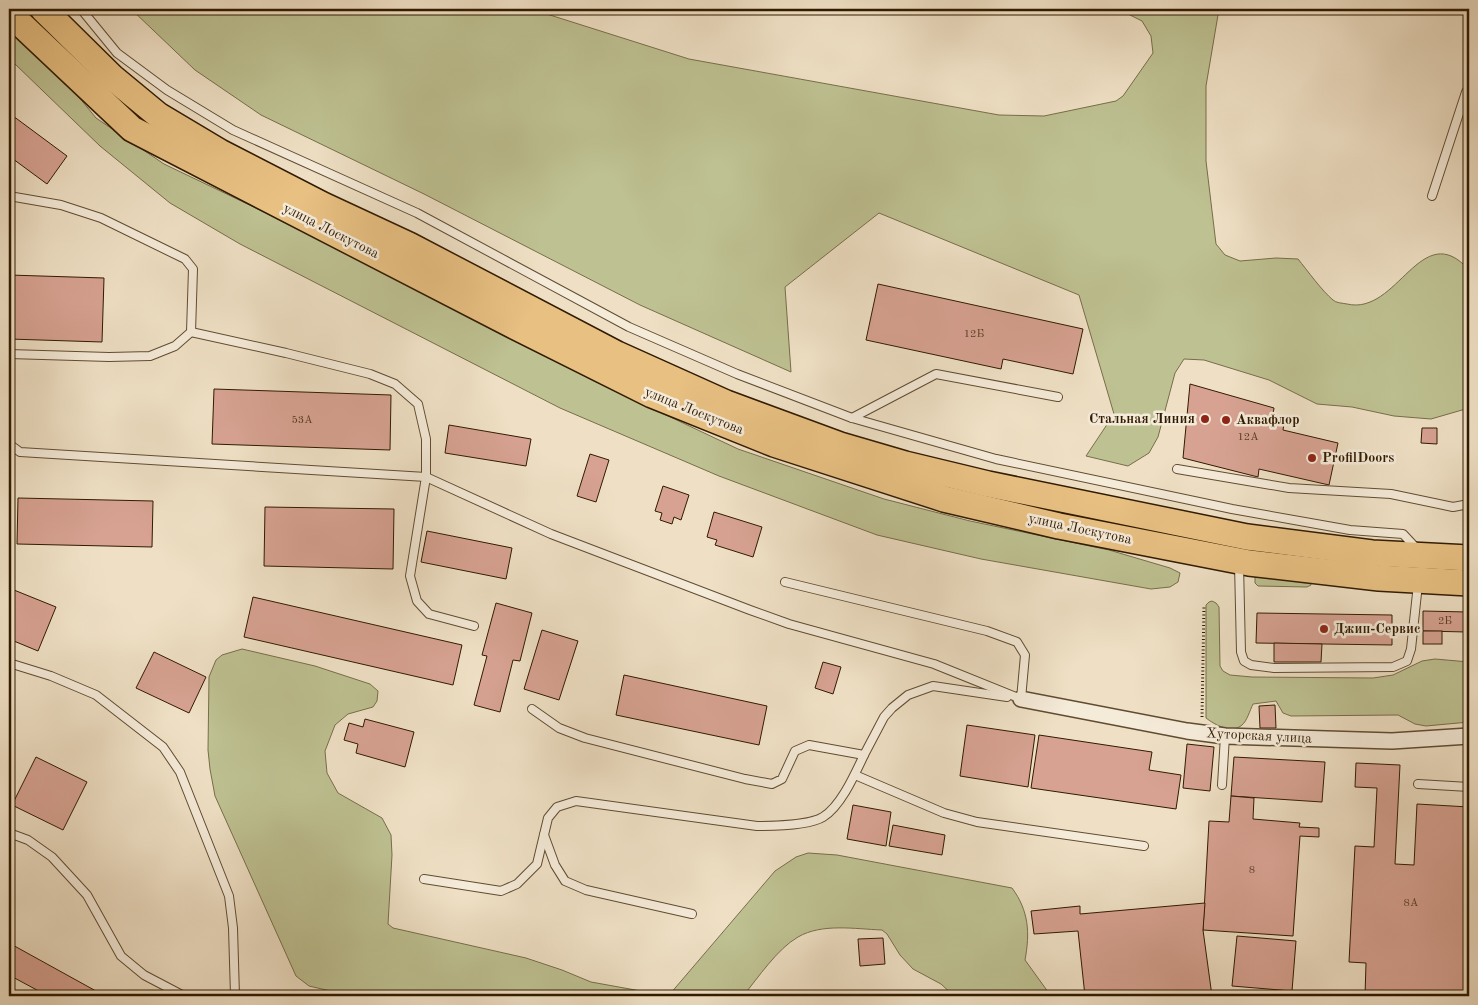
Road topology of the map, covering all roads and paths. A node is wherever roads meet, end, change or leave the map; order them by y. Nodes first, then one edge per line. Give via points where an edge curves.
1 (43, 9) edge
2 (80, 9) edge
3 (9, 13) edge
4 (1469, 87) edge
5 (9, 196) edge
6 (1432, 196) dead end
7 (191, 332) junction
8 (9, 354) edge
9 (1058, 397) dead end
10 (852, 418) junction
11 (9, 444) edge
12 (9, 452) edge
13 (20, 452) junction
14 (1177, 469) dead end
15 (426, 477) junction
16 (1469, 504) edge
17 (1469, 549) edge
18 (1457, 558) edge
19 (1239, 560) junction
20 (1418, 568) junction
21 (785, 582) dead end
22 (1469, 583) edge
23 (1204, 605) dead end
24 (474, 626) dead end
25 (9, 663) edge
26 (1021, 699) junction
27 (532, 709) dead end
28 (1201, 733) junction
29 (1226, 736) junction
30 (1469, 736) edge
31 (864, 755) junction
32 (855, 775) junction
33 (1418, 784) dead end
34 (1222, 785) dead end
35 (1469, 787) edge
36 (9, 833) edge
37 (544, 835) junction
38 (1144, 846) dead end
39 (424, 879) dead end
40 (692, 914) dead end
41 (184, 996) edge
42 (235, 996) edge

1 - 20 main road, улица Лоскутова via 112,77 158,115 220,152 409,245 618,354 726,403 840,445 988,484 1247,537 1372,553
2 - 10 lane via 117,53 166,90 233,130 417,213 629,327 737,374
3 - 19 main road, улица Лоскутова via 132,129 652,395 774,444 944,498 1059,526
4 - 6 lane
5 - 7 lane via 61,205 102,218 185,259 193,269
7 - 8 lane via 176,346 150,356 109,358
7 - 15 lane via 370,374 395,384 418,404 426,439
9 - 10 lane via 936,374
10 - 20 lane via 996,459 1232,509 1350,530 1403,534 1417,548
11 - 13 lane
12 - 13 lane
13 - 15 lane
14 - 16 lane via 1289,488 1391,494 1453,507
15 - 24 lane via 410,576 417,601 429,614
15 - 26 lane via 560,537 732,603 789,624 934,664
17 - 18 main road, улица Лоскутова
18 - 20 main road, улица Лоскутова
19 - 20 main road, улица Лоскутова via 1379,578
19 - 20 lane via 1241,652 1244,661 1250,665 1274,668 1393,667 1407,662 1411,650
20 - 22 main road, улица Лоскутова
21 - 26 lane via 987,631 1017,642 1025,655
23 - 28 path
25 - 42 lane via 96,695 163,747 180,772 229,896
26 - 28 street, Хуторская улица
26 - 31 lane via 933,686 908,695 884,717
27 - 31 lane via 559,728 585,738 772,784 782,779 795,752 809,745
28 - 29 street, Хуторская улица
29 - 30 street, Хуторская улица via 1392,741
29 - 34 lane
31 - 32 lane
32 - 37 lane via 833,808 822,818 801,823 757,826 576,801 557,807 548,818
32 - 38 lane via 944,813 977,822
33 - 35 lane
36 - 41 lane via 28,840 52,857 88,895 120,956 144,975
37 - 39 lane via 537,864 517,884 500,891
37 - 40 lane via 555,865 565,880 586,890

